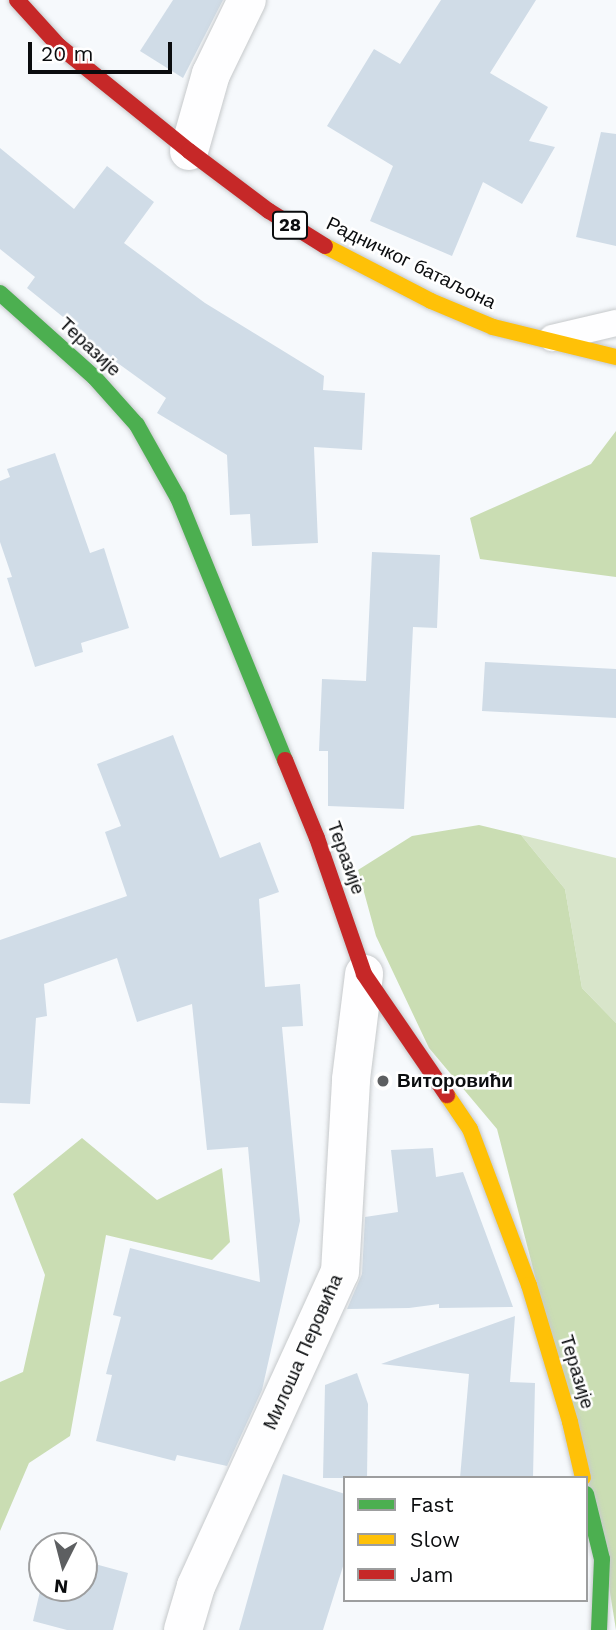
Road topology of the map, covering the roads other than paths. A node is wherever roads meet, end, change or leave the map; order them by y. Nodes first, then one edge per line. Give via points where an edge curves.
1 (17, 0) edge
2 (247, 0) edge
3 (189, 150) junction
4 (0, 293) edge
5 (616, 323) edge
6 (540, 341) junction
7 (616, 357) edge
8 (364, 974) junction
9 (582, 1476) edge
10 (588, 1503) edge
11 (183, 1630) edge
12 (599, 1630) edge

1 - 3 street, Радничког батаљона / 28 via 60,46
2 - 3 street via 211,74
3 - 6 street, Радничког батаљона / 28 via 320,244 431,301
4 - 8 street, Теразије via 95,378 137,425 178,498 317,838
5 - 6 lane
6 - 7 street, Радничког батаљона / 28
8 - 9 street, Теразије via 470,1129 529,1285
8 - 11 street, Милоша Перовића via 351,1079 340,1272 197,1586
10 - 12 street via 601,1559

